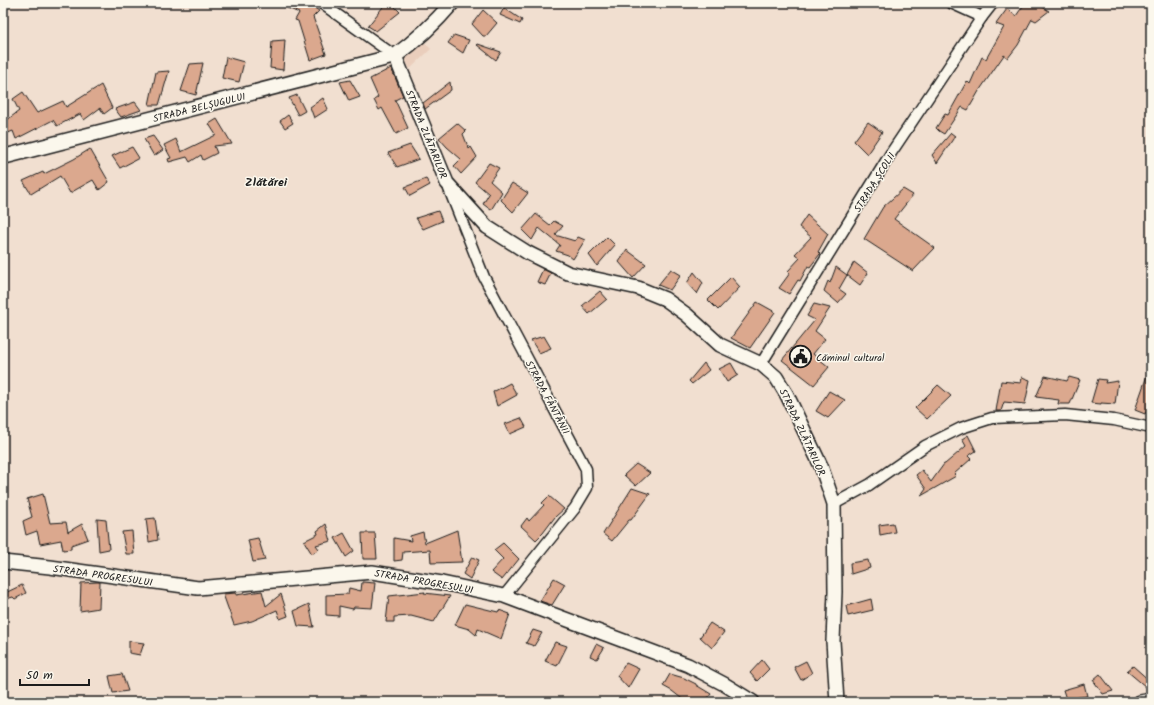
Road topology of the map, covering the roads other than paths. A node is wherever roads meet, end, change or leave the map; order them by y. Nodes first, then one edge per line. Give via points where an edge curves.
1 (321, 3) edge
2 (452, 3) edge
3 (951, 3) edge
4 (993, 3) edge
5 (982, 17) junction
6 (395, 56) junction
7 (3, 157) edge
8 (447, 183) junction
9 (761, 364) junction
10 (1151, 428) edge
11 (834, 504) junction
12 (3, 562) edge
13 (504, 596) junction
14 (1151, 700) edge
15 (754, 702) edge
16 (837, 702) edge
17 (1140, 702) edge

1 - 6 street
2 - 6 main road via 415,41
3 - 5 street
4 - 5 street, STRADA ȘCOLII
5 - 9 street, STRADA ȘCOLII via 891,153
6 - 7 main road, STRADA BELȘUGULUI
6 - 8 street, STRADA ZLĂTARILOR
8 - 9 street, STRADA ZLĂTARILOR via 487,227 528,253 568,273 638,288 665,299 720,345
8 - 13 street, STRADA FÂNTÂNII via 484,277 586,469 587,488 575,508
9 - 11 street, STRADA ZLĂTARILOR via 776,377 787,396 821,466
10 - 11 street via 1114,420 1065,415 992,418 961,428 925,446 869,485
11 - 16 street, STRADA ZLĂTARILOR via 833,641
12 - 13 street, STRADA PROGRESULUI via 198,588 372,572
13 - 15 street, STRADA PROGRESULUI via 688,665
14 - 17 street

